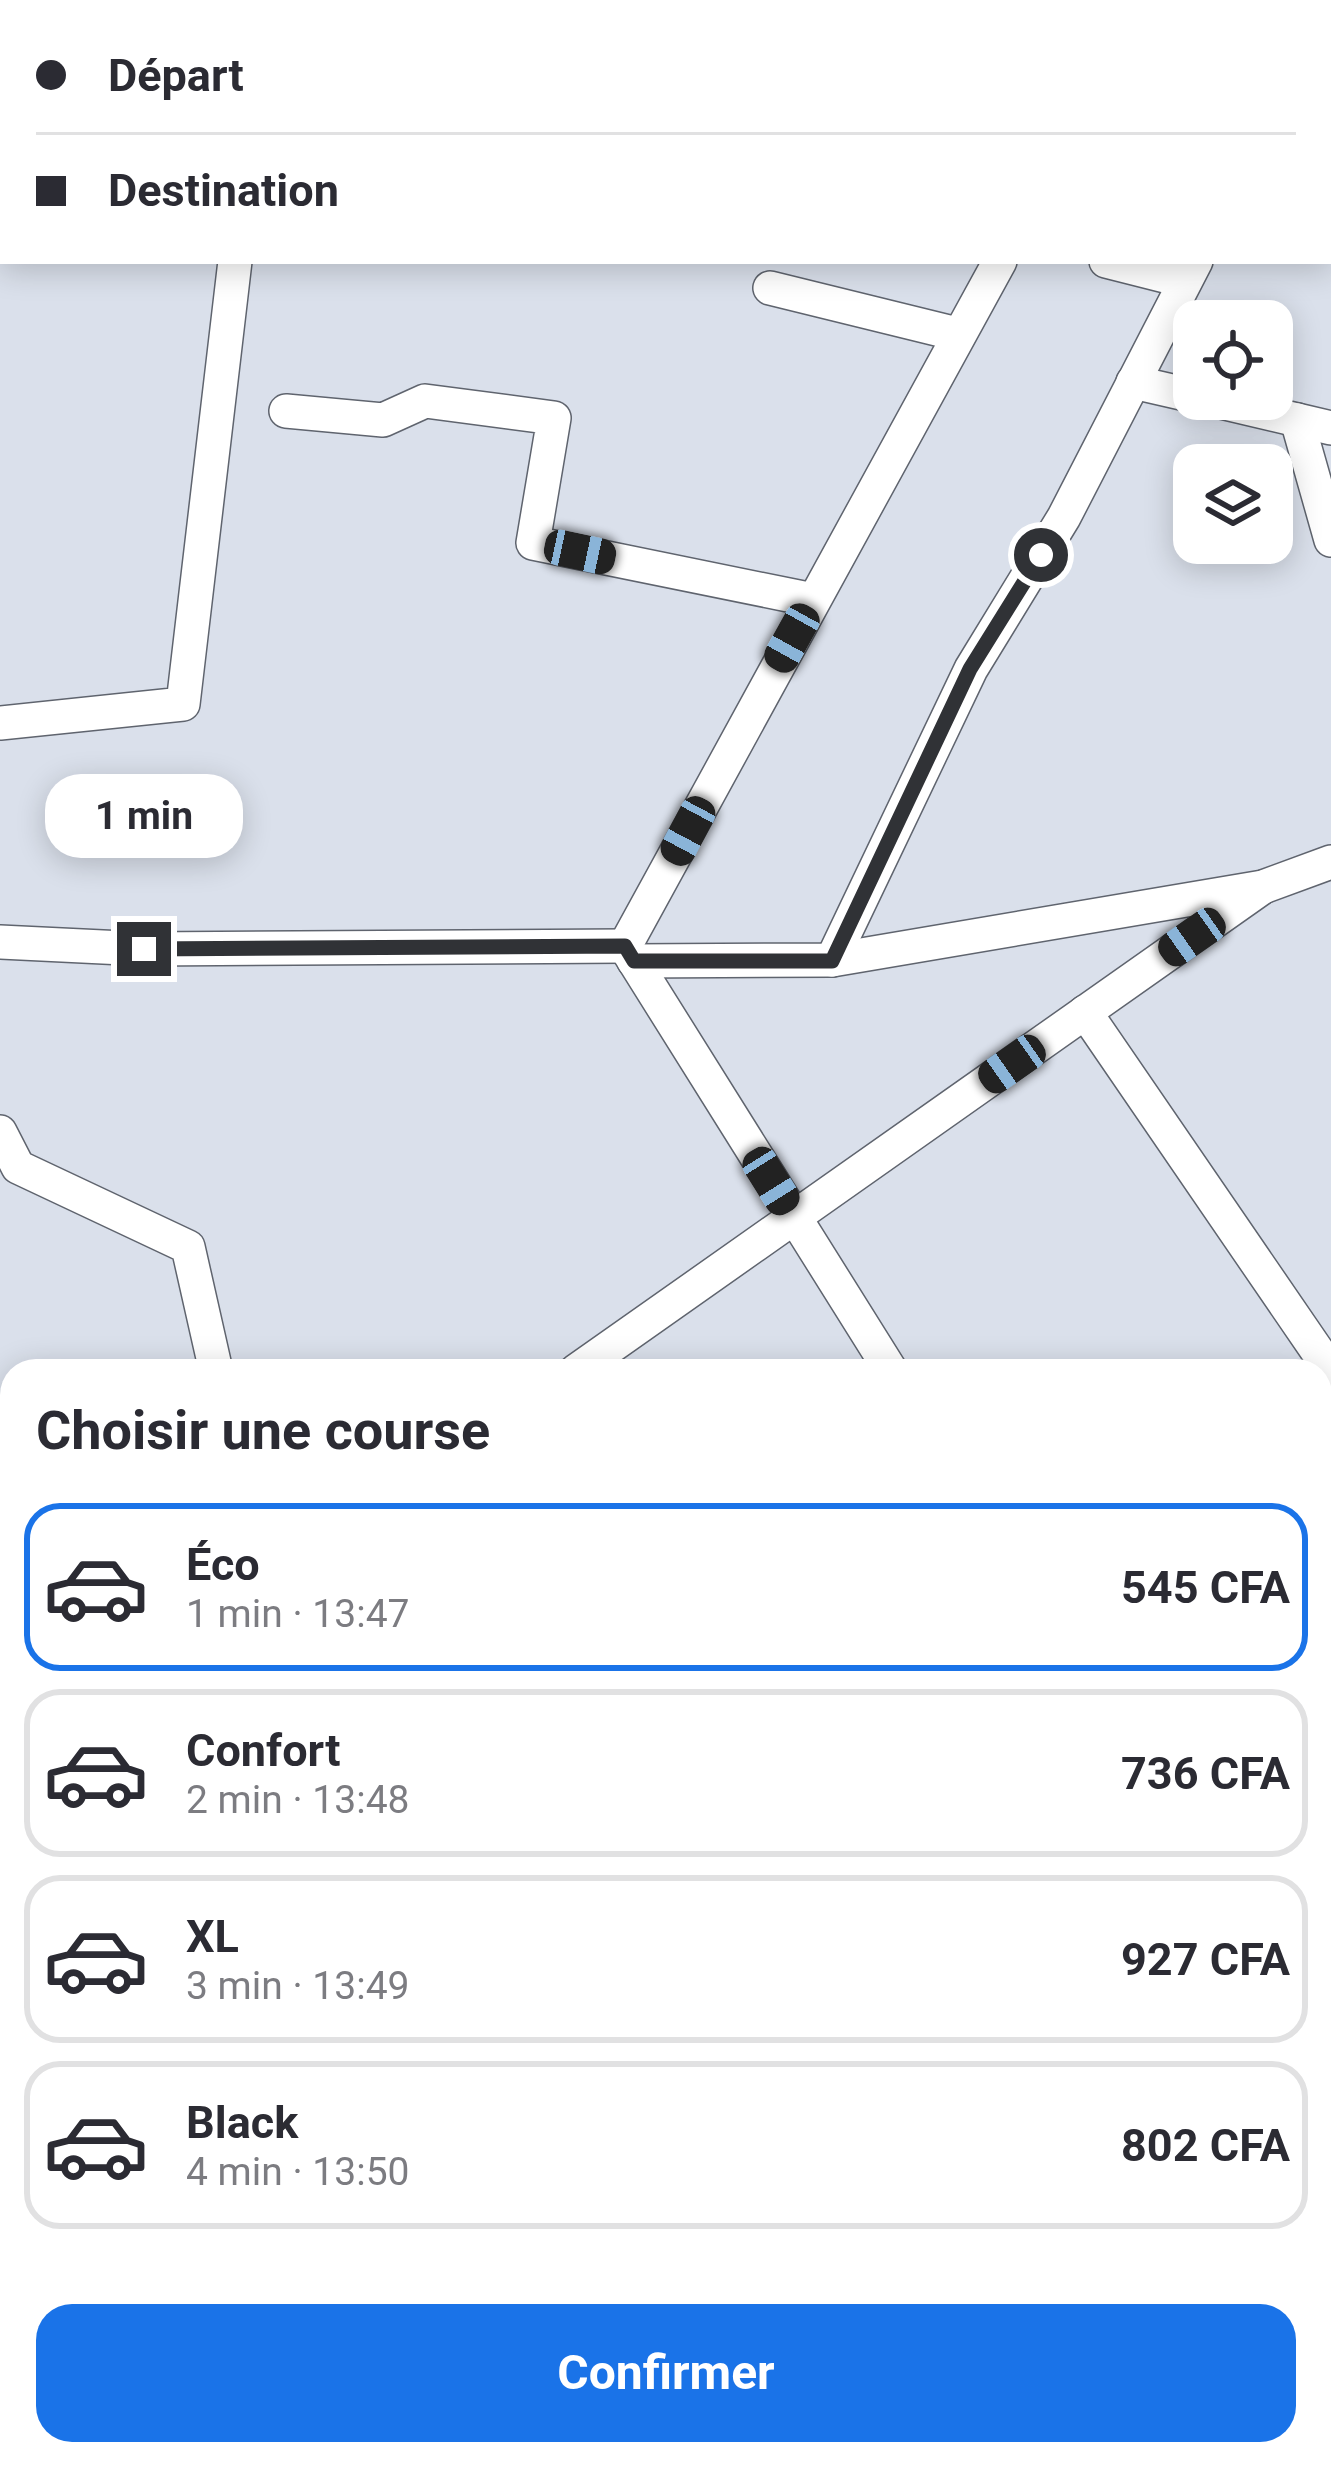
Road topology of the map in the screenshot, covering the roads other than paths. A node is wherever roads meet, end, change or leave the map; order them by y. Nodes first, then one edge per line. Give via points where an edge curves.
1 (235, 264) edge
2 (998, 264) edge
3 (1131, 264) edge
4 (1190, 271) edge
5 (770, 288) dead end
6 (957, 334) junction
7 (1133, 382) junction
8 (1173, 391) edge
9 (286, 412) dead end
10 (1293, 419) edge
11 (1297, 420) junction
12 (1331, 428) edge
13 (1331, 540) edge
14 (813, 599) junction
15 (0, 723) edge
16 (1331, 862) edge
17 (1263, 887) junction
18 (0, 942) edge
19 (629, 954) junction
20 (832, 961) junction
21 (1085, 1012) junction
22 (0, 1134) edge
23 (794, 1218) junction
24 (213, 1359) edge
25 (593, 1359) edge
26 (883, 1359) edge
27 (1323, 1359) edge

1 - 15 street via 183,704
2 - 6 street
3 - 4 street
4 - 7 street
5 - 6 street
6 - 14 street
7 - 8 street
7 - 20 street via 1064,517 970,669
9 - 14 street via 382,420 424,401 554,418 533,543
10 - 11 street
11 - 12 street
11 - 13 street
14 - 19 street
16 - 17 street
17 - 20 street
17 - 21 street
18 - 19 street
19 - 20 street
19 - 23 street
21 - 23 street
21 - 27 street
22 - 24 street via 18,1166 188,1247
23 - 25 street
23 - 26 street

